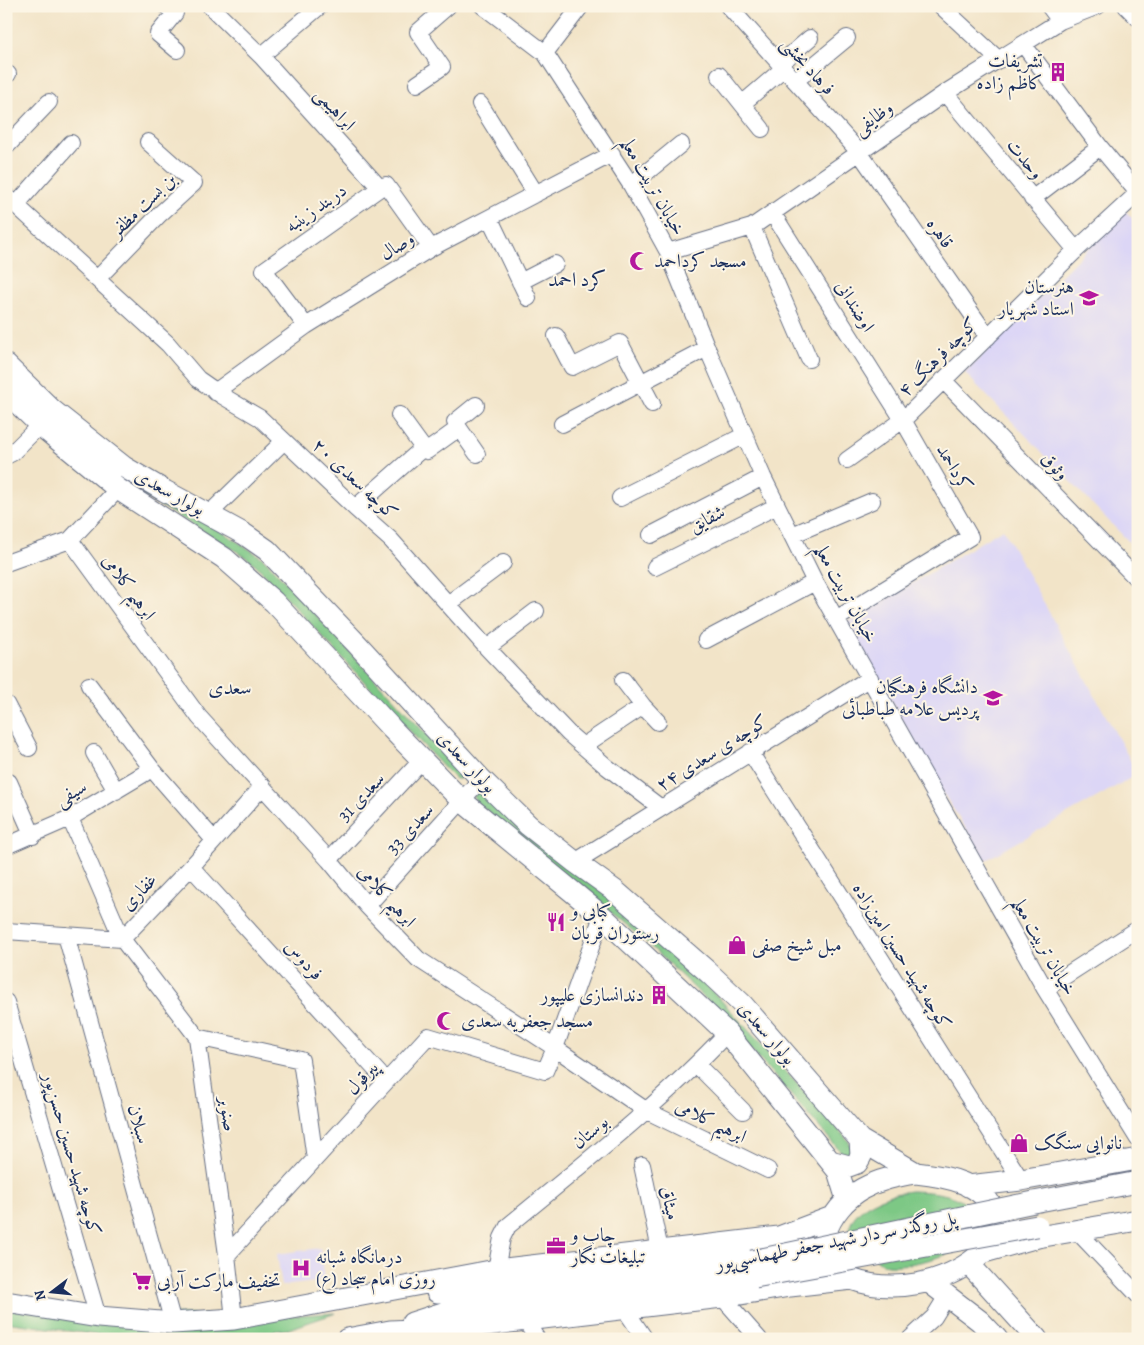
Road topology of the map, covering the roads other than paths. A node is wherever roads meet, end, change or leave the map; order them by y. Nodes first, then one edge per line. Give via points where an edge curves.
1 (166, 6) edge
2 (210, 6) edge
3 (320, 6) edge
4 (448, 6) edge
5 (483, 6) edge
6 (581, 6) edge
7 (728, 6) edge
8 (940, 6) edge
9 (1049, 6) edge
10 (1098, 6) edge
11 (1126, 6) edge
12 (1138, 18) edge
13 (1060, 21) junction
14 (810, 38) dead end
15 (847, 38) dead end
16 (1023, 44) junction
17 (177, 50) dead end
18 (545, 53) junction
19 (261, 56) junction
20 (999, 60) junction
21 (782, 66) junction
22 (719, 75) dead end
23 (795, 81) junction
24 (418, 84) dead end
25 (944, 93) junction
26 (48, 102) dead end
27 (480, 104) dead end
28 (742, 104) junction
29 (762, 128) dead end
30 (148, 142) dead end
31 (71, 143) dead end
32 (681, 144) dead end
33 (6, 147) edge
34 (1100, 147) junction
35 (859, 152) junction
36 (612, 154) junction
37 (631, 185) junction
38 (380, 188) junction
39 (1138, 193) edge
40 (536, 194) junction
41 (1032, 199) junction
42 (11, 201) edge
43 (773, 214) junction
44 (490, 219) junction
45 (752, 227) junction
46 (431, 248) junction
47 (1076, 250) junction
48 (668, 252) junction
49 (555, 264) dead end
50 (97, 279) junction
51 (520, 282) junction
52 (528, 298) dead end
53 (306, 326) junction
54 (556, 336) dead end
55 (988, 337) junction
56 (707, 348) junction
57 (809, 359) dead end
58 (6, 365) edge
59 (944, 380) junction
60 (642, 382) junction
61 (6, 392) edge
62 (216, 392) junction
63 (652, 404) dead end
64 (476, 405) dead end
65 (400, 415) dead end
66 (46, 418) junction
67 (903, 420) junction
68 (562, 424) dead end
69 (459, 428) junction
70 (745, 435) junction
71 (284, 441) junction
72 (423, 448) junction
73 (477, 454) dead end
74 (6, 456) edge
75 (847, 460) dead end
76 (763, 477) junction
77 (118, 489) junction
78 (620, 498) dead end
79 (872, 501) dead end
80 (777, 506) junction
81 (355, 508) junction
82 (210, 514) junction
83 (651, 535) dead end
84 (792, 535) junction
85 (70, 540) junction
86 (6, 563) edge
87 (503, 563) dead end
88 (655, 567) dead end
89 (1138, 580) edge
90 (816, 582) junction
91 (448, 604) junction
92 (536, 611) dead end
93 (836, 620) junction
94 (706, 640) dead end
95 (487, 648) junction
96 (870, 678) junction
97 (624, 680) dead end
98 (89, 685) dead end
99 (6, 704) edge
100 (643, 706) junction
101 (658, 722) dead end
102 (583, 746) junction
103 (29, 748) dead end
104 (750, 752) junction
105 (94, 753) dead end
106 (422, 760) junction
107 (152, 769) junction
108 (481, 779) junction
109 (9, 782) dead end
110 (263, 786) junction
111 (116, 790) junction
112 (462, 801) junction
113 (661, 808) junction
114 (70, 818) junction
115 (33, 836) junction
116 (214, 840) junction
117 (6, 846) edge
118 (329, 860) junction
119 (574, 862) junction
120 (191, 867) junction
121 (367, 906) junction
122 (602, 916) junction
123 (1138, 929) edge
124 (6, 931) edge
125 (66, 935) junction
126 (122, 939) junction
127 (1045, 990) junction
128 (6, 1002) edge
129 (727, 1033) junction
130 (197, 1037) junction
131 (555, 1048) junction
132 (697, 1064) junction
133 (386, 1081) junction
134 (647, 1111) junction
135 (743, 1112) dead end
136 (1138, 1139) edge
137 (860, 1140) junction
138 (1138, 1159) edge
139 (314, 1160) junction
140 (830, 1161) junction
141 (642, 1165) dead end
142 (768, 1170) dead end
143 (916, 1173) junction
144 (1021, 1180) junction
145 (1138, 1182) edge
146 (968, 1186) junction
147 (847, 1200) junction
148 (1138, 1206) edge
149 (832, 1217) junction
150 (1138, 1220) edge
151 (1076, 1230) junction
152 (1037, 1232) junction
153 (779, 1237) junction
154 (660, 1250) junction
155 (227, 1255) junction
156 (975, 1259) junction
157 (754, 1269) junction
158 (496, 1270) junction
159 (852, 1279) junction
160 (929, 1282) junction
161 (790, 1286) junction
162 (990, 1288) junction
163 (385, 1291) junction
164 (1138, 1296) edge
165 (722, 1297) junction
166 (952, 1300) junction
167 (446, 1301) junction
168 (6, 1302) edge
169 (624, 1308) junction
170 (98, 1317) junction
171 (234, 1319) junction
172 (525, 1320) junction
173 (173, 1323) junction
174 (390, 1331) junction
175 (347, 1339) edge
176 (537, 1339) edge
177 (645, 1339) edge
178 (758, 1339) edge
179 (910, 1339) edge
180 (997, 1339) edge
181 (1037, 1339) edge

1 - 17 street via 175,13 158,34
2 - 19 street, ابراهیمی
3 - 19 street
4 - 24 street via 418,32 442,67
5 - 18 street, خیابان تربیت معلم
6 - 18 street
7 - 21 street, فرهاد بخشی
8 - 20 street
9 - 13 street
10 - 13 street, وظایفی
11 - 12 street
13 - 16 street, وظایفی
14 - 21 street
15 - 23 street
16 - 20 street, وظایفی
16 - 34 street
18 - 36 street, خیابان تربیت معلم
19 - 38 street, ابراهیمی
20 - 25 street, وظایفی
21 - 23 street, فرهاد بخشی
21 - 28 street
22 - 28 street
23 - 35 street, فرهاد بخشی
25 - 35 street, وظایفی
25 - 41 street, وحدت
26 - 33 street
27 - 40 street
28 - 29 street
30 - 50 street, بن بست مظفر via 194,183
31 - 42 street
32 - 37 street
34 - 39 street
34 - 41 street
35 - 43 street, وظایفی
35 - 55 street, قاهره
36 - 37 street, خیابان تربیت معلم
36 - 40 street, وصال
37 - 48 street, خیابان تربیت معلم
38 - 46 street via 386,185
38 - 53 street, دربند زینبه via 264,270
39 - 47 street, کوچه فرهنگ ۴
40 - 44 street, وصال
41 - 47 street, وحدت
42 - 50 street, کوچه سعدی ۲۰
43 - 45 street, وظایفی
43 - 67 street, اوضندانی
44 - 46 street, وصال
44 - 51 street
45 - 48 street, وظایفی
45 - 57 street
46 - 53 street, وصال
47 - 55 street, کوچه فرهنگ ۴
48 - 56 street, خیابان تربیت معلم
49 - 51 street
50 - 62 street, کوچه سعدی ۲۰
51 - 52 street
53 - 62 street, وصال
54 - 60 street via 572,368 620,343
55 - 59 street, کوچه فرهنگ ۴
56 - 60 street
56 - 70 street, خیابان تربیت معلم
58 - 66 main road, بولوار سعدی
59 - 67 street, کوچه فرهنگ ۴
59 - 89 street, وثوق
60 - 63 street
60 - 68 street
61 - 66 main road, بولوار سعدی
62 - 71 street, کوچه سعدی ۲۰ via 260,418
64 - 69 street via 455,422
65 - 72 street
66 - 74 street
66 - 77 main road, بولوار سعدی
66 - 82 main road, بولوار سعدی via 165,491
67 - 75 street, کوچه فرهنگ ۴
67 - 93 street, کرداحمد via 970,537
69 - 72 street via 427,451
69 - 73 street
70 - 76 street, خیابان تربیت معلم
70 - 78 street
71 - 81 street, کوچه سعدی ۲۰
71 - 82 street
72 - 81 street
76 - 80 street, خیابان تربیت معلم
76 - 83 street
77 - 85 street
77 - 106 main road, بولوار سعدی via 224,558 274,602
79 - 84 street
80 - 84 street, خیابان تربیت معلم
80 - 88 street, شقایق
81 - 91 street, کوچه سعدی ۲۰ via 391,540
82 - 108 main road, بولوار سعدی via 267,550
84 - 90 street, خیابان تربیت معلم
85 - 86 street
85 - 110 street, ابرهیم کلامی via 199,717
87 - 91 street
90 - 93 street, خیابان تربیت معلم
90 - 94 street
91 - 95 street, کوچه سعدی ۲۰
92 - 95 street
93 - 96 street, خیابان تربیت معلم
95 - 102 street, کوچه سعدی ۲۰
96 - 104 street, کوچه ی سعدی ۲۴
96 - 127 street, خیابان تربیت معلم
97 - 100 street
98 - 107 street
99 - 103 street
100 - 101 street
100 - 102 street
102 - 113 street, کوچه سعدی ۲۰
104 - 113 street, کوچه ی سعدی ۲۴
104 - 144 street, کوچه شهید حسین امین‌زاده
105 - 111 street
106 - 112 main road, بولوار سعدی
106 - 118 street, سعدی 31
107 - 111 street, سیفی
107 - 116 street
108 - 112 street, سعدی 33
108 - 119 main road, بولوار سعدی via 528,825
109 - 115 street
110 - 116 street, غفاری
110 - 118 street, ابرهیم کلامی
111 - 114 street, سیفی
112 - 121 street, سعدی 33
112 - 122 main road, بولوار سعدی
113 - 119 street, کوچه ی سعدی ۲۴
114 - 115 street, سیفی
114 - 126 street, صنوبر
115 - 117 street, سیفی
116 - 120 street, غفاری
118 - 121 street, ابرهیم کلامی
119 - 137 main road, بولوار سعدی via 614,890 742,1004
120 - 126 street, غفاری
120 - 133 street, فردوس
121 - 131 street, ابرهیم کلامی via 418,959
122 - 129 main road, بولوار سعدی
122 - 131 street
123 - 127 street
124 - 125 street, غفاری
125 - 126 street, غفاری
125 - 173 street, سبلان
126 - 130 street, صنوبر
127 - 136 street, خیابان تربیت معلم
128 - 170 street, کوچه شهید حسین حسن‌پور
129 - 132 street, بوستان
129 - 140 main road, بولوار سعدی
130 - 139 street via 301,1060
130 - 155 street, صنوبر
131 - 133 street, پیرقول via 545,1071 428,1036
131 - 134 street, ابرهیم کلامی
132 - 134 street, بوستان
132 - 135 street
133 - 139 street, پیرقول
134 - 142 street, ابرهیم کلامی
134 - 158 street, بوستان via 508,1226 502,1238
137 - 140 main road via 861,1156 857,1163 849,1166
137 - 143 main road, بولوار سعدی
138 - 144 main road
139 - 155 street, پیرقول
140 - 147 main road, بولوار سعدی via 838,1171
141 - 154 street, میثاق
143 - 146 main road via 937,1175
143 - 147 main road via 880,1180
144 - 146 main road
144 - 152 main road via 1014,1196 1016,1213 1024,1228
145 - 157 main road, پل روگذر سردار شهید جعفر طهماسبی‌پور, bridge via 1034,1202
146 - 156 main road via 992,1205 997,1224 996,1237
147 - 149 main road
148 - 152 main road, پل روگذر سردار شهید جعفر طهماسبی‌پور
149 - 153 main road
149 - 159 main road via 824,1239 826,1257 838,1273
150 - 151 main road
151 - 152 main road
151 - 164 street
152 - 156 main road
152 - 157 main road, پل روگذر سردار شهید جعفر طهماسبی‌پور, bridge
153 - 154 main road
153 - 161 main road via 792,1248 800,1261 799,1274
154 - 158 main road
155 - 171 street, صنوبر
156 - 160 main road
156 - 162 main road
157 - 167 main road, پل روگذر سردار شهید جعفر طهماسبی‌پور
158 - 163 main road
159 - 160 main road via 887,1285
159 - 161 main road
160 - 166 main road
161 - 165 main road
162 - 166 main road via 973,1279 965,1281
162 - 181 main road
163 - 167 main road
163 - 171 main road
165 - 169 main road
165 - 178 street
166 - 179 street
166 - 180 main road via 980,1320
167 - 174 main road
168 - 170 main road
169 - 172 main road
169 - 177 street
170 - 173 main road
171 - 173 main road
172 - 174 main road via 460,1328
172 - 176 street
174 - 175 main road

